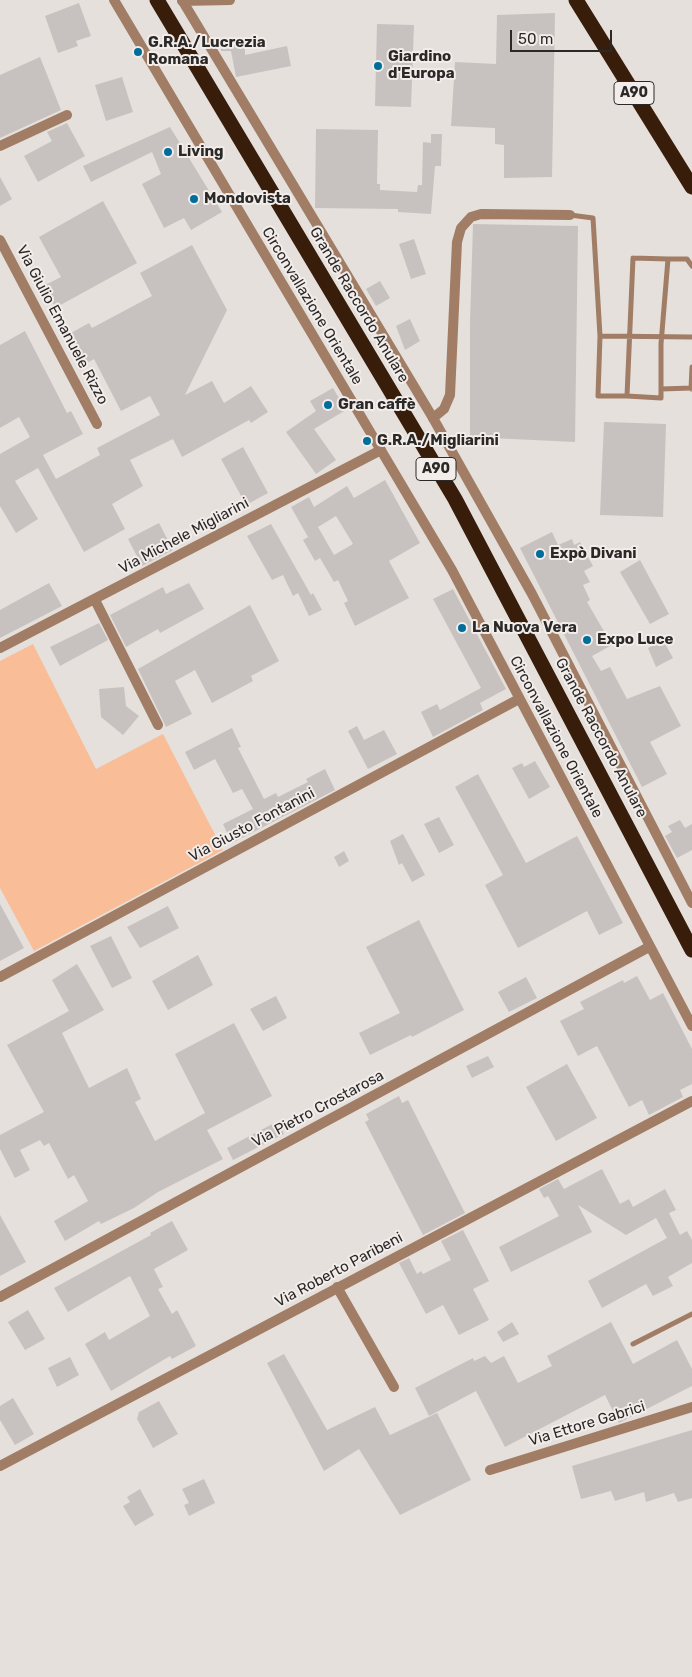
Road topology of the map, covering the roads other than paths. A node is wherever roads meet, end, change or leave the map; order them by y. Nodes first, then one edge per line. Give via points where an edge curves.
1 (114, 0) edge
2 (157, 0) edge
3 (182, 0) edge
4 (230, 0) edge
5 (576, 0) edge
6 (68, 115) dead end
7 (0, 146) edge
8 (692, 187) edge
9 (570, 215) joint
10 (1, 245) edge
11 (668, 259) junction
12 (692, 266) edge
13 (600, 336) junction
14 (630, 336) junction
15 (662, 337) junction
16 (692, 337) edge
17 (692, 367) edge
18 (691, 388) edge
19 (661, 389) junction
20 (627, 396) junction
21 (433, 418) junction
22 (97, 424) dead end
23 (380, 450) junction
24 (95, 600) junction
25 (0, 648) edge
26 (519, 700) junction
27 (158, 725) dead end
28 (692, 903) edge
29 (683, 933) junction
30 (649, 947) junction
31 (692, 950) edge
32 (692, 961) edge
33 (0, 977) edge
34 (692, 1026) edge
35 (692, 1101) edge
36 (338, 1287) junction
37 (0, 1297) edge
38 (692, 1314) edge
39 (633, 1344) dead end
40 (394, 1387) dead end
41 (692, 1407) edge
42 (0, 1466) edge
43 (490, 1470) dead end

1 - 23 street, Circonvallazione Orientale
2 - 29 highway, Grande Raccordo Anulare / A90 via 455,499
3 - 4 street
3 - 21 street
5 - 8 highway, A90
6 - 7 street
9 - 13 lane via 593,218
9 - 21 street via 481,214 471,217 461,228 457,242 450,395 444,409
10 - 22 street, Via Giulio Emanuele Rizzo
11 - 12 lane via 687,259
11 - 14 lane via 633,258
11 - 15 lane
13 - 14 lane
13 - 20 lane via 598,396
14 - 15 lane
14 - 20 lane
15 - 16 lane
15 - 19 lane
17 - 18 lane
18 - 19 lane
19 - 20 lane via 661,398
21 - 28 street via 532,594
23 - 24 street, Via Michele Migliarini
23 - 26 street, Circonvallazione Orientale via 452,570
24 - 25 street, Via Michele Migliarini
24 - 27 street
26 - 30 street, Circonvallazione Orientale
26 - 33 street, Via Giusto Fontanini
29 - 31 highway, Grande Raccordo Anulare / A90
29 - 32 highway
30 - 34 street, Circonvallazione Orientale
30 - 37 street, Via Pietro Crostarosa
35 - 36 street, Via Roberto Paribeni
36 - 40 street
36 - 42 street, Via Roberto Paribeni
38 - 39 lane
41 - 43 street, Via Ettore Gabrici

